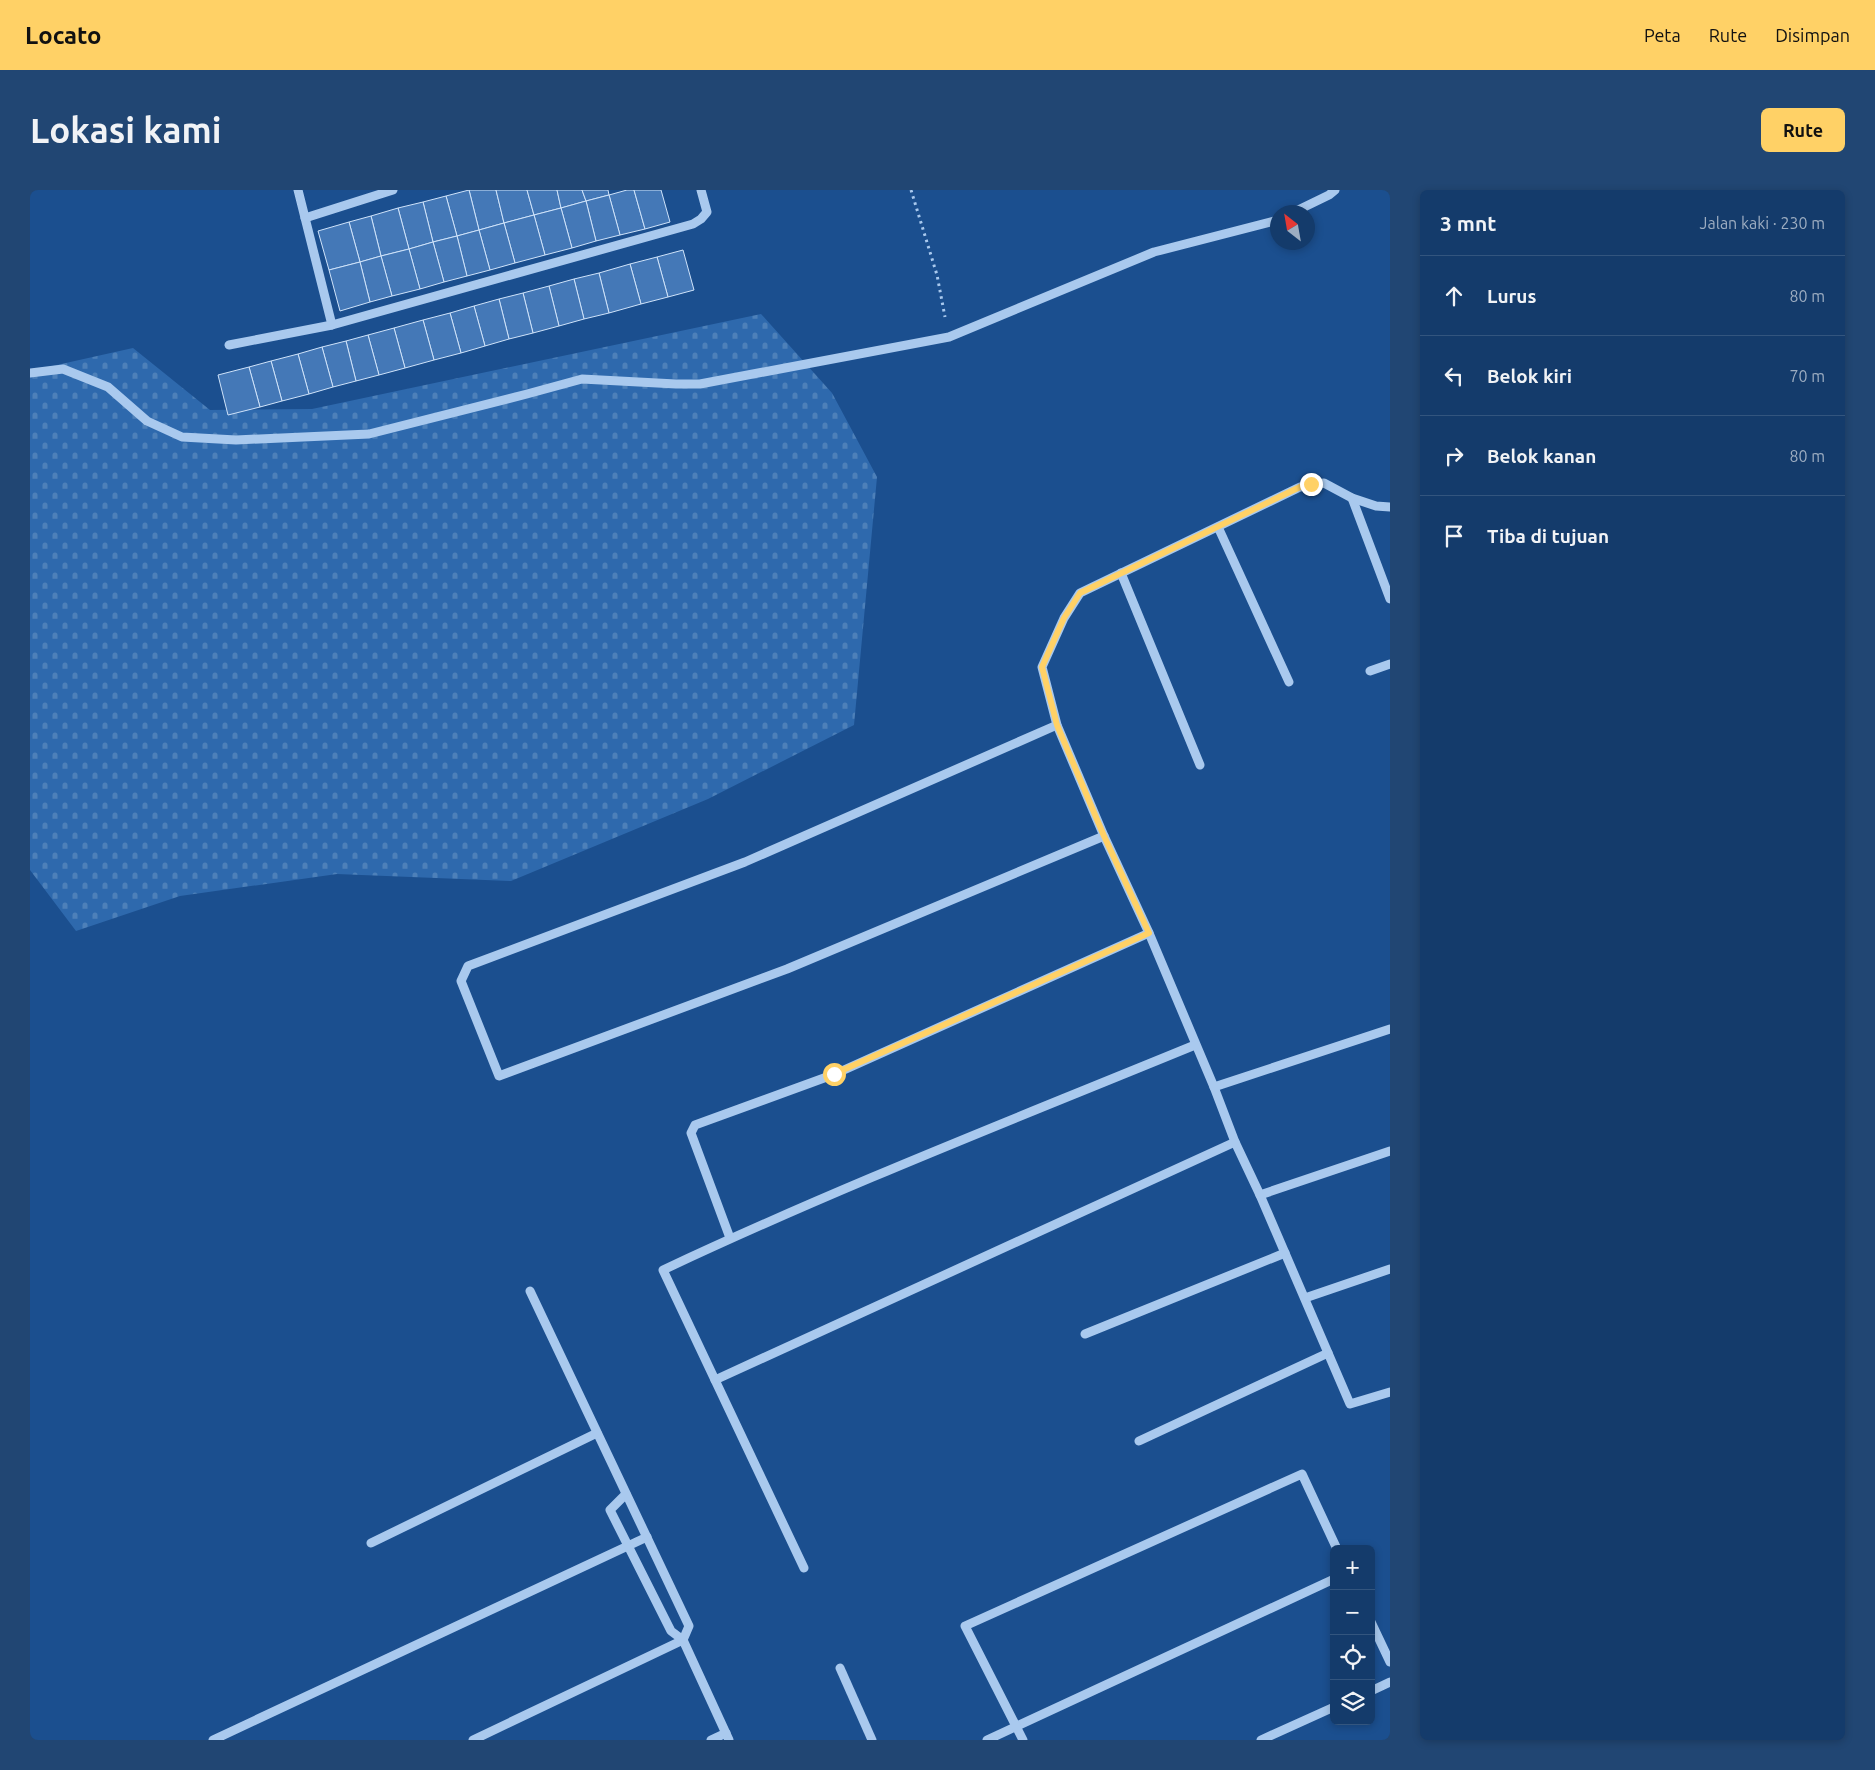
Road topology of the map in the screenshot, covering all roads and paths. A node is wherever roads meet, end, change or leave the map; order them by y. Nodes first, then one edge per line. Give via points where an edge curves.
1 (298, 190) edge
2 (393, 190) edge
3 (701, 190) edge
4 (911, 190) edge
5 (1335, 190) edge
6 (1308, 205) edge
7 (304, 218) junction
8 (1270, 222) edge
9 (332, 325) junction
10 (949, 337) junction
11 (229, 345) dead end
12 (30, 373) edge
13 (1352, 498) junction
14 (1390, 507) edge
15 (1218, 526) junction
16 (1121, 573) junction
17 (1390, 599) edge
18 (1390, 664) edge
19 (1370, 671) dead end
20 (1288, 682) dead end
21 (1057, 725) junction
22 (1200, 765) dead end
23 (1104, 836) junction
24 (1149, 933) junction
25 (1390, 1029) edge
26 (1195, 1044) junction
27 (1214, 1087) junction
28 (1235, 1142) junction
29 (1390, 1151) edge
30 (1260, 1195) junction
31 (730, 1238) junction
32 (1285, 1253) junction
33 (1390, 1269) edge
34 (530, 1291) dead end
35 (1305, 1298) junction
36 (1085, 1334) dead end
37 (1328, 1353) junction
38 (715, 1380) junction
39 (1390, 1392) edge
40 (597, 1432) junction
41 (1139, 1441) dead end
42 (626, 1494) junction
43 (647, 1537) junction
44 (371, 1543) dead end
45 (1335, 1545) edge
46 (628, 1546) junction
47 (804, 1568) dead end
48 (1330, 1581) edge
49 (1375, 1630) edge
50 (683, 1640) junction
51 (1390, 1662) edge
52 (840, 1668) dead end
53 (1390, 1682) edge
54 (1375, 1689) edge
55 (1330, 1710) edge
56 (1016, 1727) junction
57 (728, 1736) edge
58 (213, 1740) edge
59 (474, 1740) edge
60 (711, 1740) edge
61 (872, 1740) edge
62 (987, 1740) edge
63 (1023, 1740) edge
64 (1261, 1740) edge

1 - 7 street
2 - 7 street
3 - 9 street via 707,212 692,224
4 - 10 path via 937,275
5 - 6 street
7 - 9 street
8 - 10 street via 1154,252
9 - 11 street
10 - 12 street via 700,384 582,379 369,434 236,440 182,436 147,421 108,386 63,369
13 - 14 street
13 - 15 street via 1324,483 1311,484
13 - 17 street
15 - 16 street
15 - 20 street
16 - 21 street via 1080,593 1064,618 1042,667
16 - 22 street
18 - 19 street
21 - 23 street
21 - 23 street via 745,862 468,966 461,981 498,1076 787,970
23 - 24 street
24 - 26 street
24 - 31 street via 834,1074 695,1124 691,1133
25 - 27 street
26 - 27 street
26 - 31 street
27 - 28 street
28 - 30 street
28 - 38 street
29 - 30 street
30 - 32 street
31 - 38 street via 662,1270
32 - 35 street
32 - 36 street
33 - 35 street
34 - 40 street
35 - 37 street
37 - 39 street via 1350,1404
37 - 41 street
38 - 47 street
40 - 42 street
40 - 44 street
42 - 43 street
42 - 46 street via 610,1510
43 - 46 street
43 - 50 street via 689,1626
45 - 56 street via 1302,1474 965,1626
46 - 50 street via 671,1631
46 - 58 street
48 - 56 street
49 - 51 street
50 - 57 street
50 - 59 street
52 - 61 street
53 - 54 street
55 - 64 street
56 - 62 street
56 - 63 street
57 - 60 street

